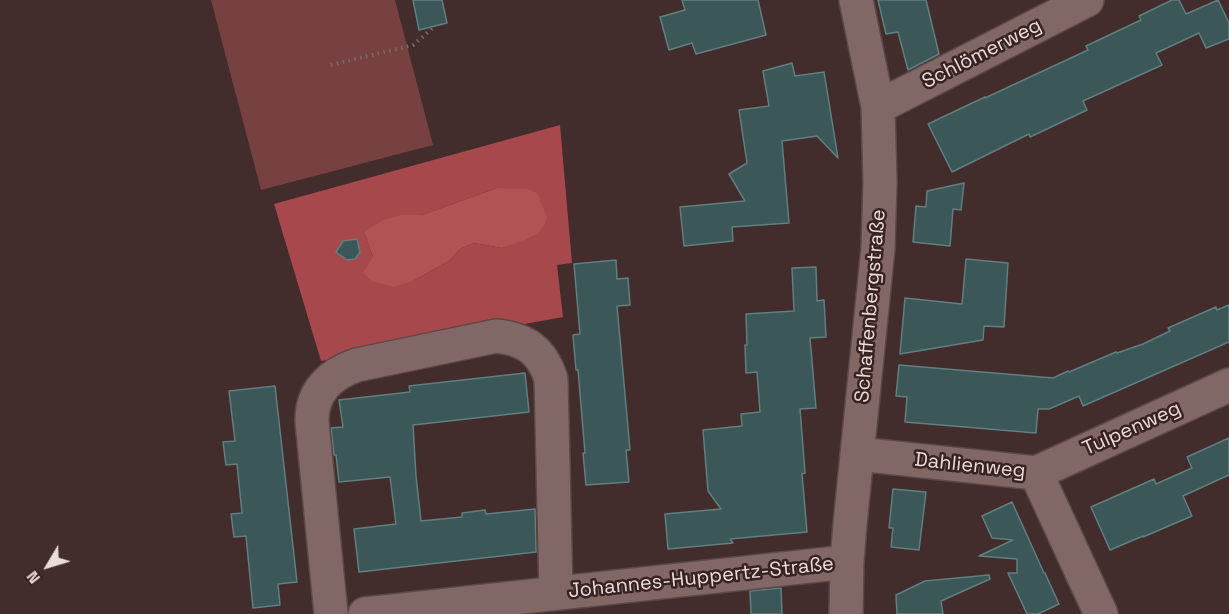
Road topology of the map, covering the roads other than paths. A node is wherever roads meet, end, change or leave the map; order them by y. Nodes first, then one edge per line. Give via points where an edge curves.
1 (856, 0) edge
2 (1086, 0) edge
3 (878, 107) junction
4 (1229, 385) edge
5 (858, 454) junction
6 (1036, 472) junction
7 (847, 562) junction
8 (556, 593) junction
9 (331, 614) edge
10 (365, 614) edge
11 (846, 614) edge
12 (1101, 614) edge

1 - 3 street, Schaffenbergstraße
2 - 3 street, Schlömerweg
3 - 5 street, Schaffenbergstraße via 878,248
4 - 6 street, Tulpenweg
5 - 6 street, Dahlienweg
5 - 7 street, Schaffenbergstraße
6 - 12 street, Dahlienweg
7 - 8 street, Johannes-Huppertz-Straße
7 - 11 street, Schaffenbergstraße
8 - 9 street, Johannes-Huppertz-Straße via 551,380 544,362 531,347 519,340 496,336 344,369 319,393 312,422
8 - 10 street, Johannes-Huppertz-Straße

